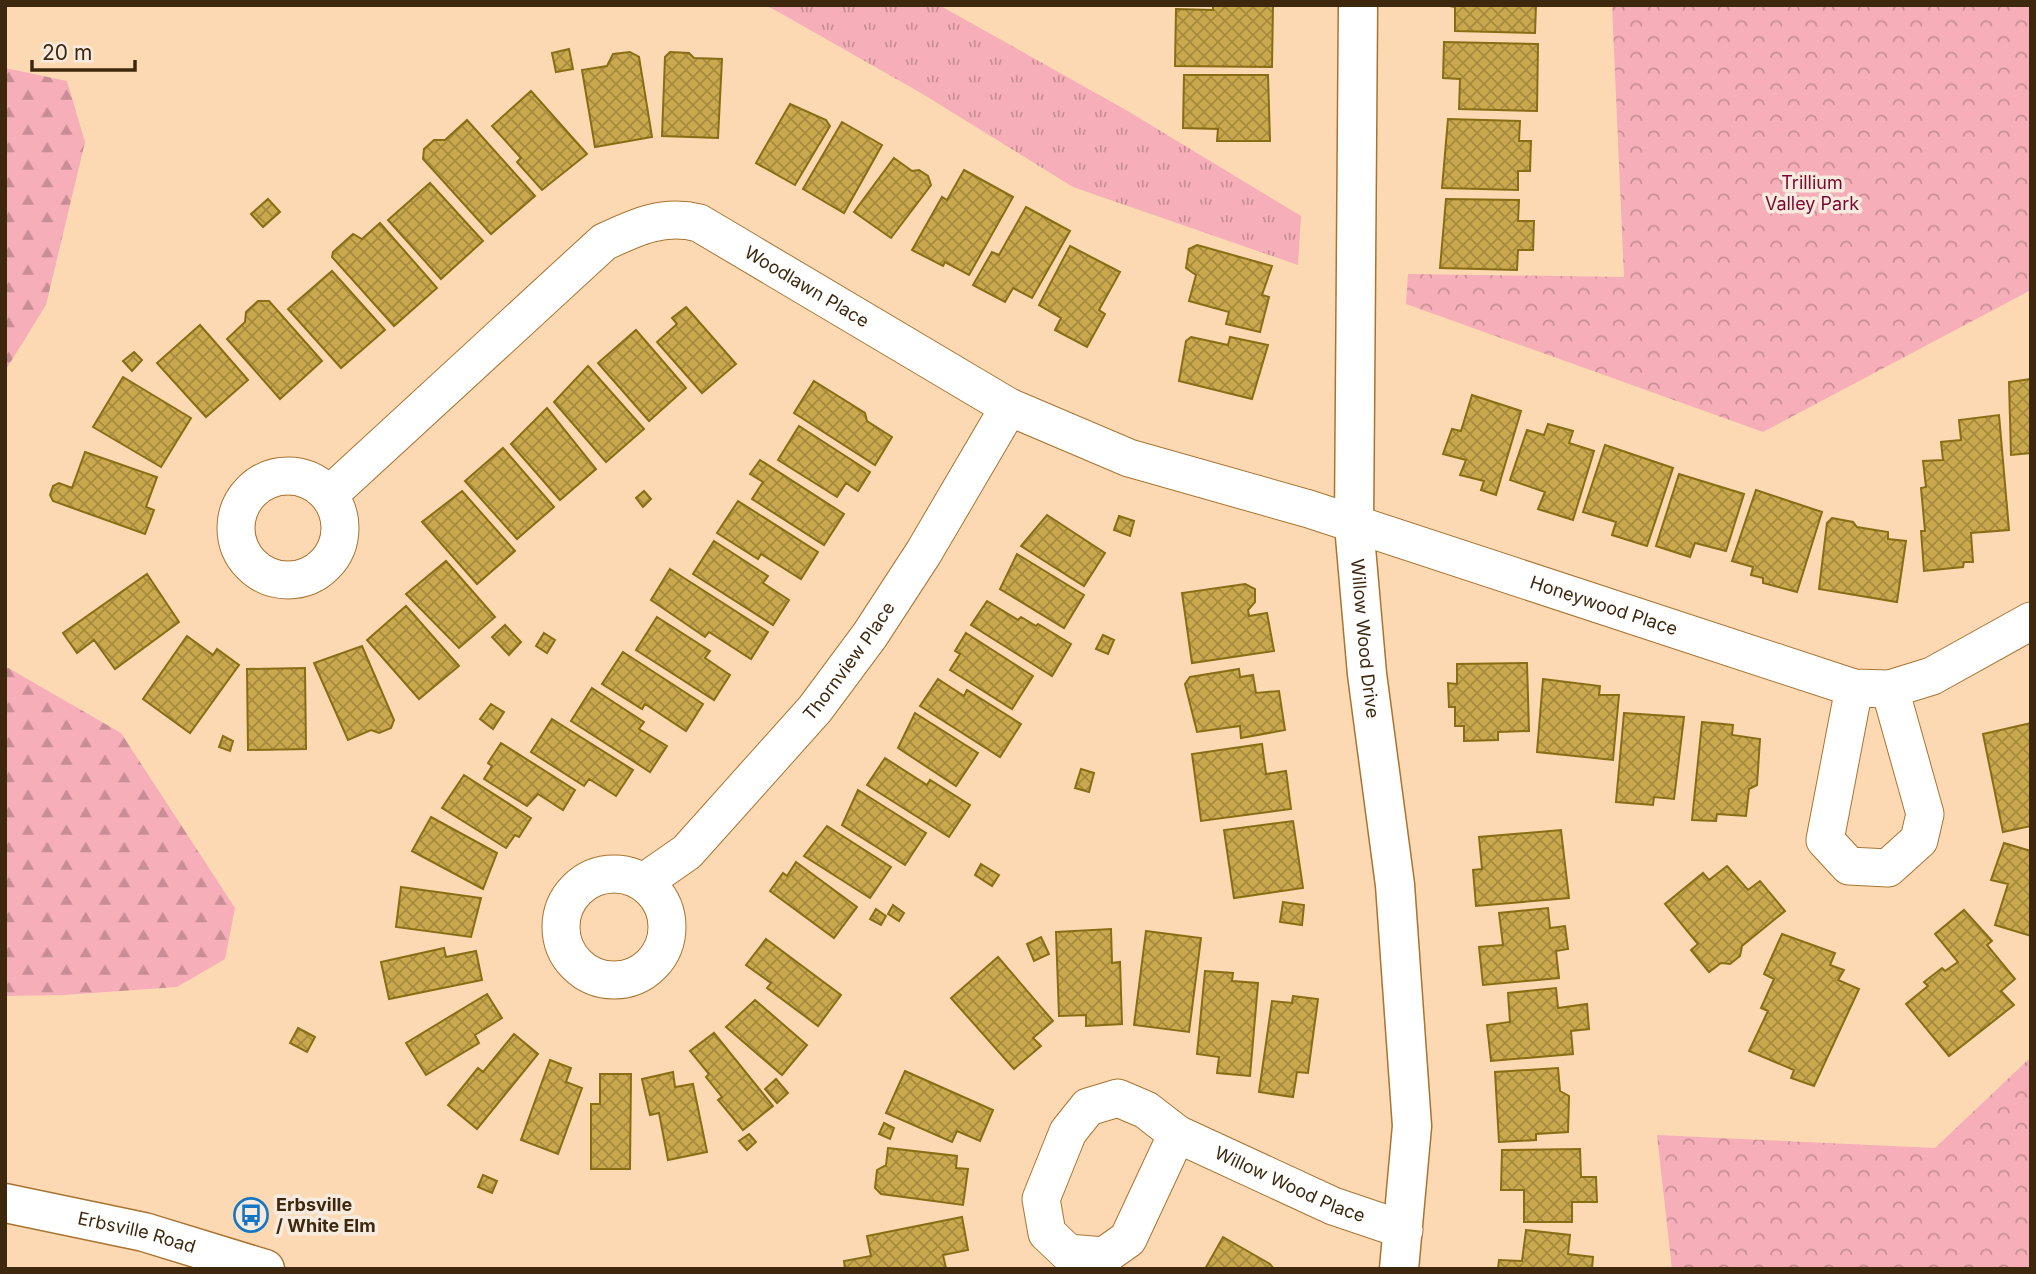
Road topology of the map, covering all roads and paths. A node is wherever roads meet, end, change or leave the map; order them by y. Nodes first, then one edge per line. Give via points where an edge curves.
1 (1358, 5) edge
2 (1009, 407) junction
3 (329, 495) dead end
4 (1354, 525) junction
5 (2031, 621) edge
6 (1854, 688) junction
7 (1890, 689) junction
8 (644, 882) dead end
9 (1177, 1134) dead end
10 (5, 1203) edge
11 (1404, 1230) junction
12 (227, 1263) edge
13 (265, 1269) edge
14 (1399, 1269) edge

1 - 4 street, Willow Wood Drive
2 - 3 street, Woodlawn Place via 699,223 679,218 643,223 604,242
2 - 4 street, Woodlawn Place via 1129,458
2 - 8 street, Thornview Place via 918,562 815,709 687,852
4 - 6 street, Honeywood Place
4 - 11 street, Willow Wood Drive via 1404,994 1412,1126
5 - 7 street, Honeywood Place via 1933,676
6 - 7 street, Honeywood Place
6 - 7 street via 1825,840 1849,866 1888,868 1919,840 1925,814
9 - 11 street, Willow Wood Place via 1334,1206
10 - 12 street, Erbsville Road via 144,1232
11 - 14 street, Willow Wood Drive
12 - 13 street, Erbsville Road

